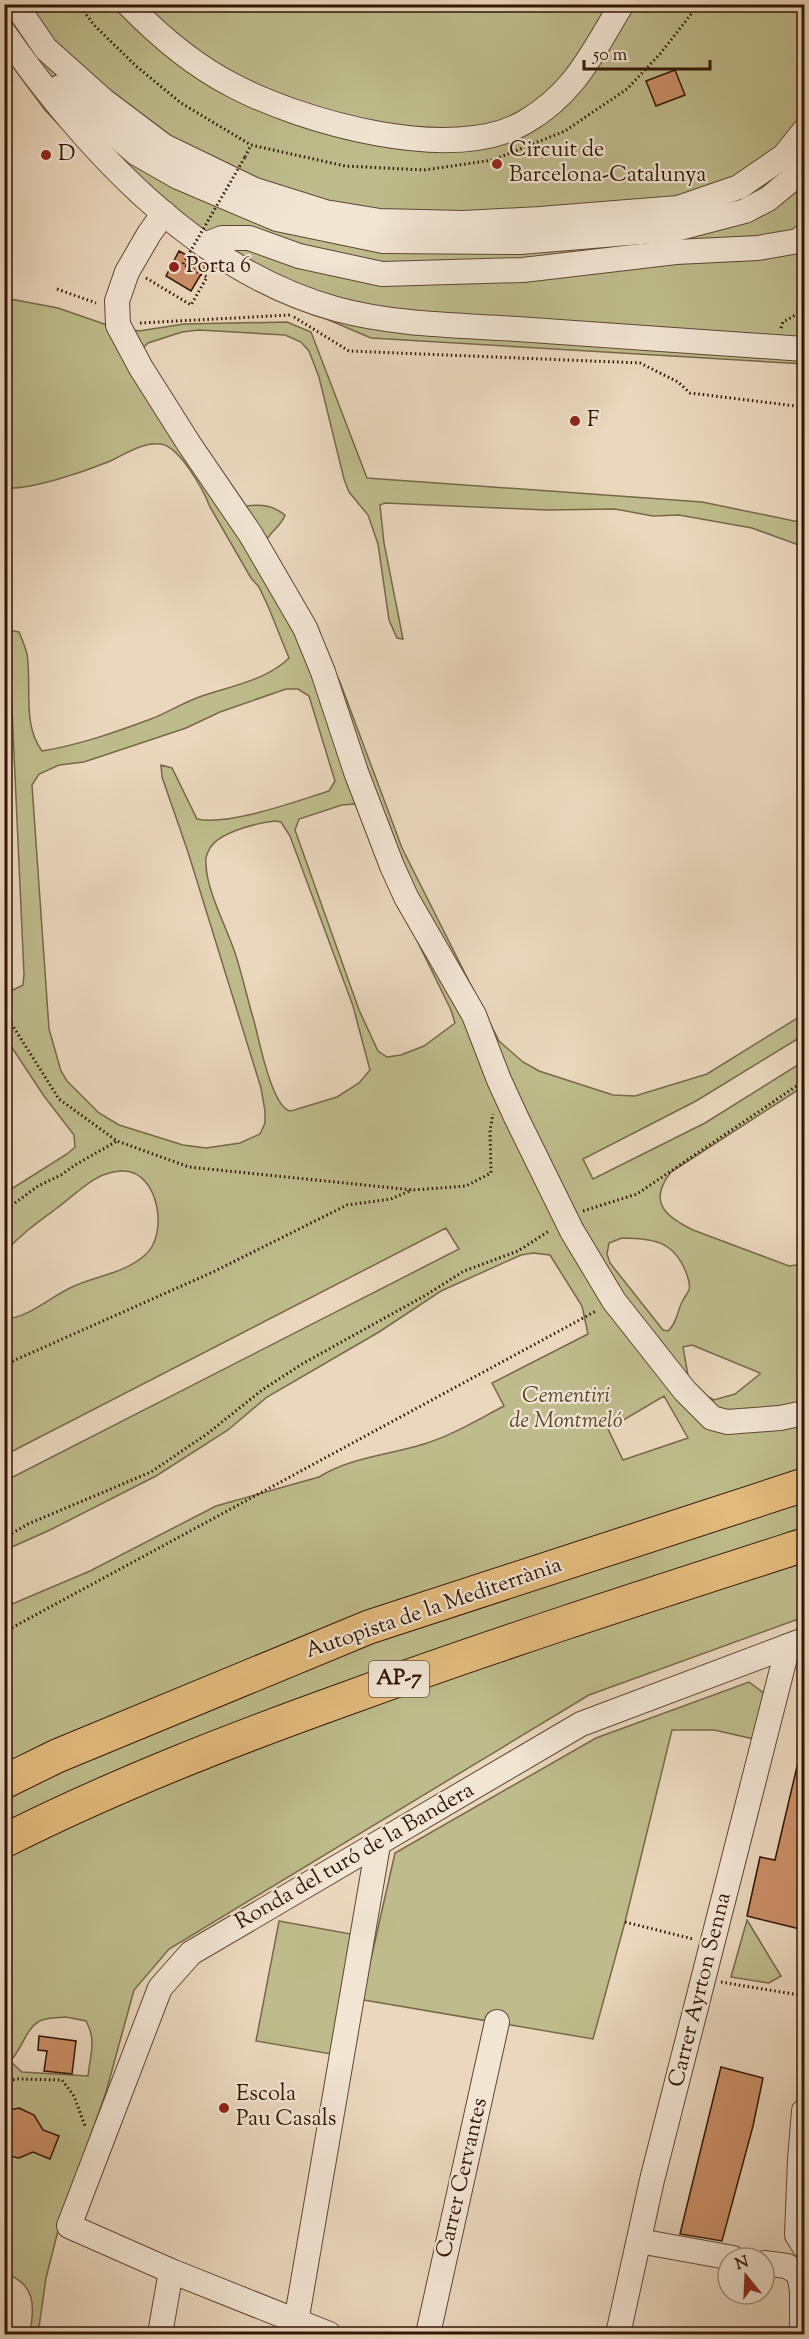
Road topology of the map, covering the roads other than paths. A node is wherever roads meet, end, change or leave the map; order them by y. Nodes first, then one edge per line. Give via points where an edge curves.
1 (15, 4) edge
2 (128, 4) edge
3 (622, 4) edge
4 (4, 33) edge
5 (26, 64) junction
6 (804, 131) edge
7 (804, 169) edge
8 (164, 213) junction
9 (804, 236) edge
10 (204, 245) junction
11 (804, 349) edge
12 (804, 1413) edge
13 (804, 1485) edge
14 (804, 1545) edge
15 (796, 1643) edge
16 (4, 1782) edge
17 (4, 1841) edge
18 (378, 1845) junction
19 (498, 2022) dead end
20 (804, 2110) edge
21 (639, 2241) junction
22 (804, 2246) edge
23 (716, 2255) edge
24 (776, 2265) edge
25 (171, 2271) junction
26 (296, 2328) edge
27 (160, 2334) edge
28 (329, 2334) edge
29 (428, 2334) edge
30 (618, 2334) edge
31 (802, 2334) edge

1 - 6 street via 46,49 103,100 164,146 255,190 336,214 380,221 463,223 678,207 739,187 784,156
2 - 3 street via 173,45 231,85 304,116 378,134 444,139 478,138 506,131 561,95 572,73
4 - 5 street
5 - 7 street via 40,70 136,153 178,177 277,219 383,241 520,242 676,229 745,211 768,199
5 - 8 street via 101,152
8 - 10 street
8 - 12 street, bridge via 129,267 117,301 118,319 141,368 251,535 305,628 392,866 474,1015 499,1080 567,1224 614,1301 685,1391 712,1418 727,1422
9 - 10 street via 798,241 758,248 676,252 523,270 382,274 299,256 249,238 222,238
10 - 11 street via 246,272 287,291 371,316
13 - 16 highway, Autopista de la Mediterrània / AP-7 via 369,1627 57,1756
14 - 17 highway, AP-7 via 593,1612 276,1724 104,1794
15 - 18 street, Ronda del turó de la Bandera via 581,1724
15 - 21 street, Carrer Ayrton Senna via 712,1944
18 - 25 street, Ronda del turó de la Bandera via 191,1953 160,1988 69,2226
18 - 26 street
19 - 29 street, Carrer Cervantes
20 - 22 street via 797,2235
21 - 23 street
21 - 30 street, Carrer Ayrton Senna
24 - 31 street via 799,2274
25 - 26 street
25 - 27 street
26 - 28 street

